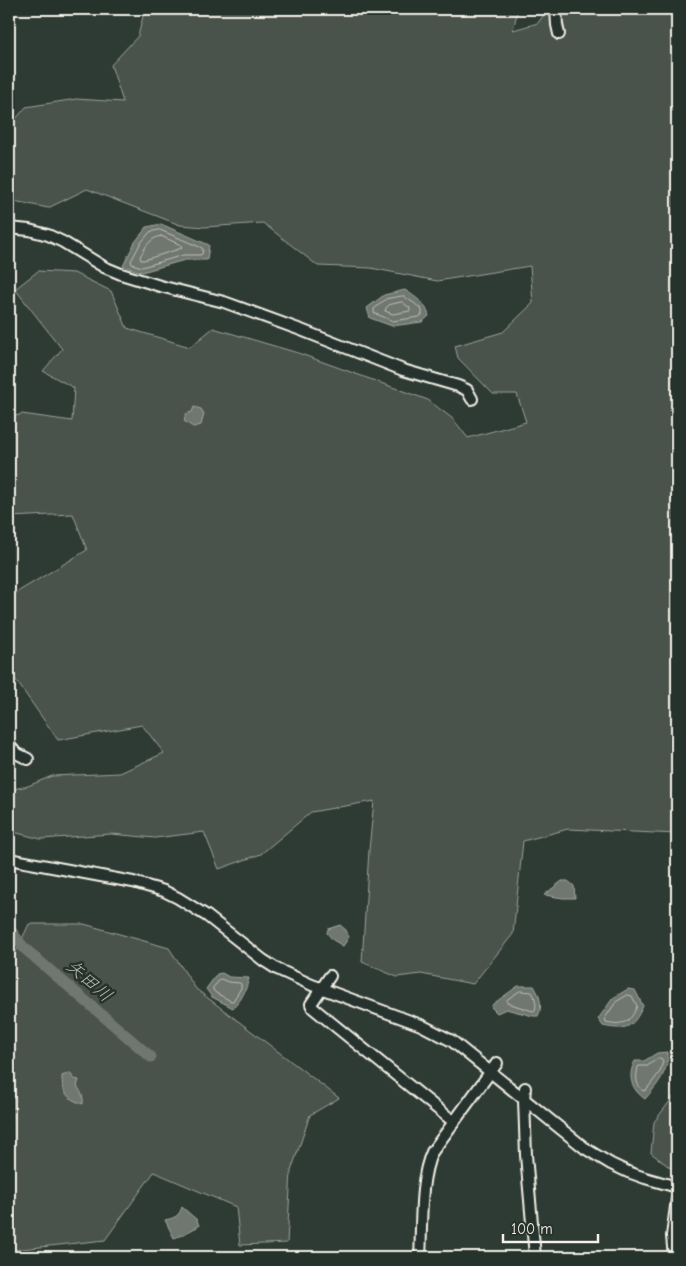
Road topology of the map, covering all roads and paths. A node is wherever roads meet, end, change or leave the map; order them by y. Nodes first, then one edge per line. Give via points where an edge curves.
1 (556, 9) edge
2 (560, 34) dead end
3 (9, 228) edge
4 (472, 399) dead end
5 (9, 745) edge
6 (28, 759) dead end
7 (9, 859) edge
8 (330, 976) dead end
9 (322, 988) junction
10 (497, 1063) dead end
11 (490, 1072) junction
12 (525, 1088) dead end
13 (524, 1099) junction
14 (454, 1122) junction
15 (677, 1187) edge
16 (677, 1199) edge
17 (420, 1257) edge
18 (535, 1257) edge
19 (674, 1257) edge

1 - 2 street via 556,25
3 - 4 street via 48,234 104,268 224,302 402,370 458,386 467,390
5 - 6 street via 16,754
7 - 9 street via 133,882 164,891 207,916 277,969
8 - 9 street
9 - 11 street via 438,1033
9 - 14 street via 312,1004 313,1008
10 - 11 street
11 - 13 street
11 - 14 street
12 - 13 street
13 - 15 street via 586,1149 611,1164
13 - 18 street
14 - 17 street via 427,1162
16 - 19 street via 672,1236

